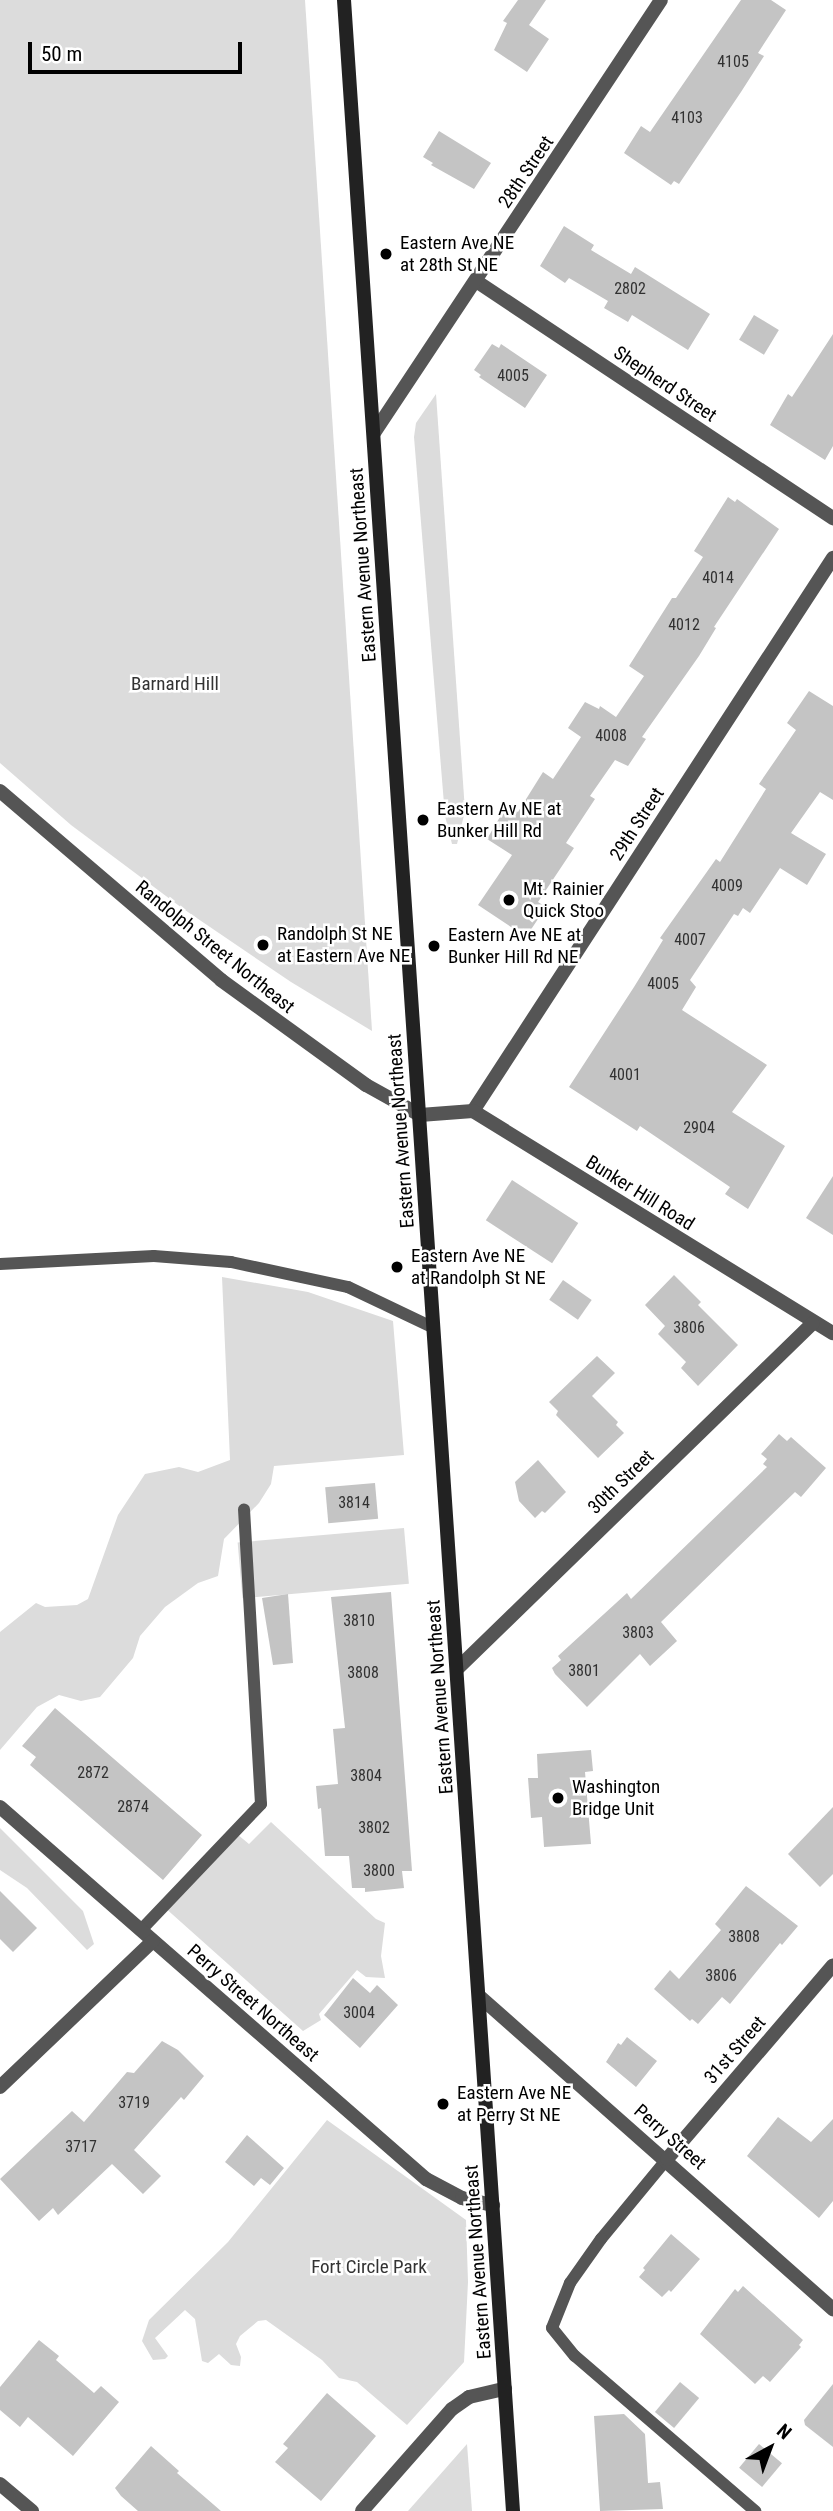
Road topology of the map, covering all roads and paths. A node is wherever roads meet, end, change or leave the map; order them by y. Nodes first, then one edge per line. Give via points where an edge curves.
1 (344, 0) edge
2 (661, 0) edge
3 (476, 281) junction
4 (374, 433) junction
5 (833, 518) edge
6 (833, 558) edge
7 (0, 791) edge
8 (473, 1111) junction
9 (420, 1115) junction
10 (0, 1265) edge
11 (813, 1323) junction
12 (434, 1328) junction
13 (833, 1333) edge
14 (244, 1509) dead end
15 (457, 1669) junction
16 (0, 1807) edge
17 (141, 1930) junction
18 (153, 1941) junction
19 (833, 1965) edge
20 (479, 1996) junction
21 (0, 2087) edge
22 (667, 2159) junction
23 (493, 2205) junction
24 (833, 2309) edge
25 (505, 2389) junction
26 (0, 2484) edge
27 (32, 2511) edge
28 (362, 2511) edge
29 (513, 2511) edge
30 (755, 2511) edge

1 - 4 main road, Eastern Avenue Northeast
2 - 3 street, 28th Street
3 - 4 street, 28th Street
3 - 5 street, Shepherd Street
4 - 9 main road, Eastern Avenue Northeast
6 - 8 street, 29th Street
7 - 9 street, Randolph Street Northeast via 221,980 366,1085
8 - 9 street
8 - 11 street, Bunker Hill Road
9 - 12 main road, Eastern Avenue Northeast
10 - 12 lane via 154,1256 231,1262 348,1287
11 - 13 street, Bunker Hill Road
11 - 15 street, 30th Street
12 - 15 main road, Eastern Avenue Northeast
14 - 17 lane via 261,1804
15 - 20 main road, Eastern Avenue Northeast
16 - 17 street, Perry Street Northeast
17 - 18 street, Perry Street Northeast
18 - 21 street
18 - 23 street, Perry Street Northeast via 426,2179 462,2198
19 - 22 street, 31st Street
20 - 22 street, Perry Street
20 - 23 main road, Eastern Avenue Northeast
22 - 24 street, Perry Street
22 - 30 lane via 570,2283 552,2328 575,2356
23 - 25 main road, Eastern Avenue Northeast
25 - 28 street via 470,2397 452,2409
25 - 29 main road, Eastern Avenue Northeast
26 - 27 street

